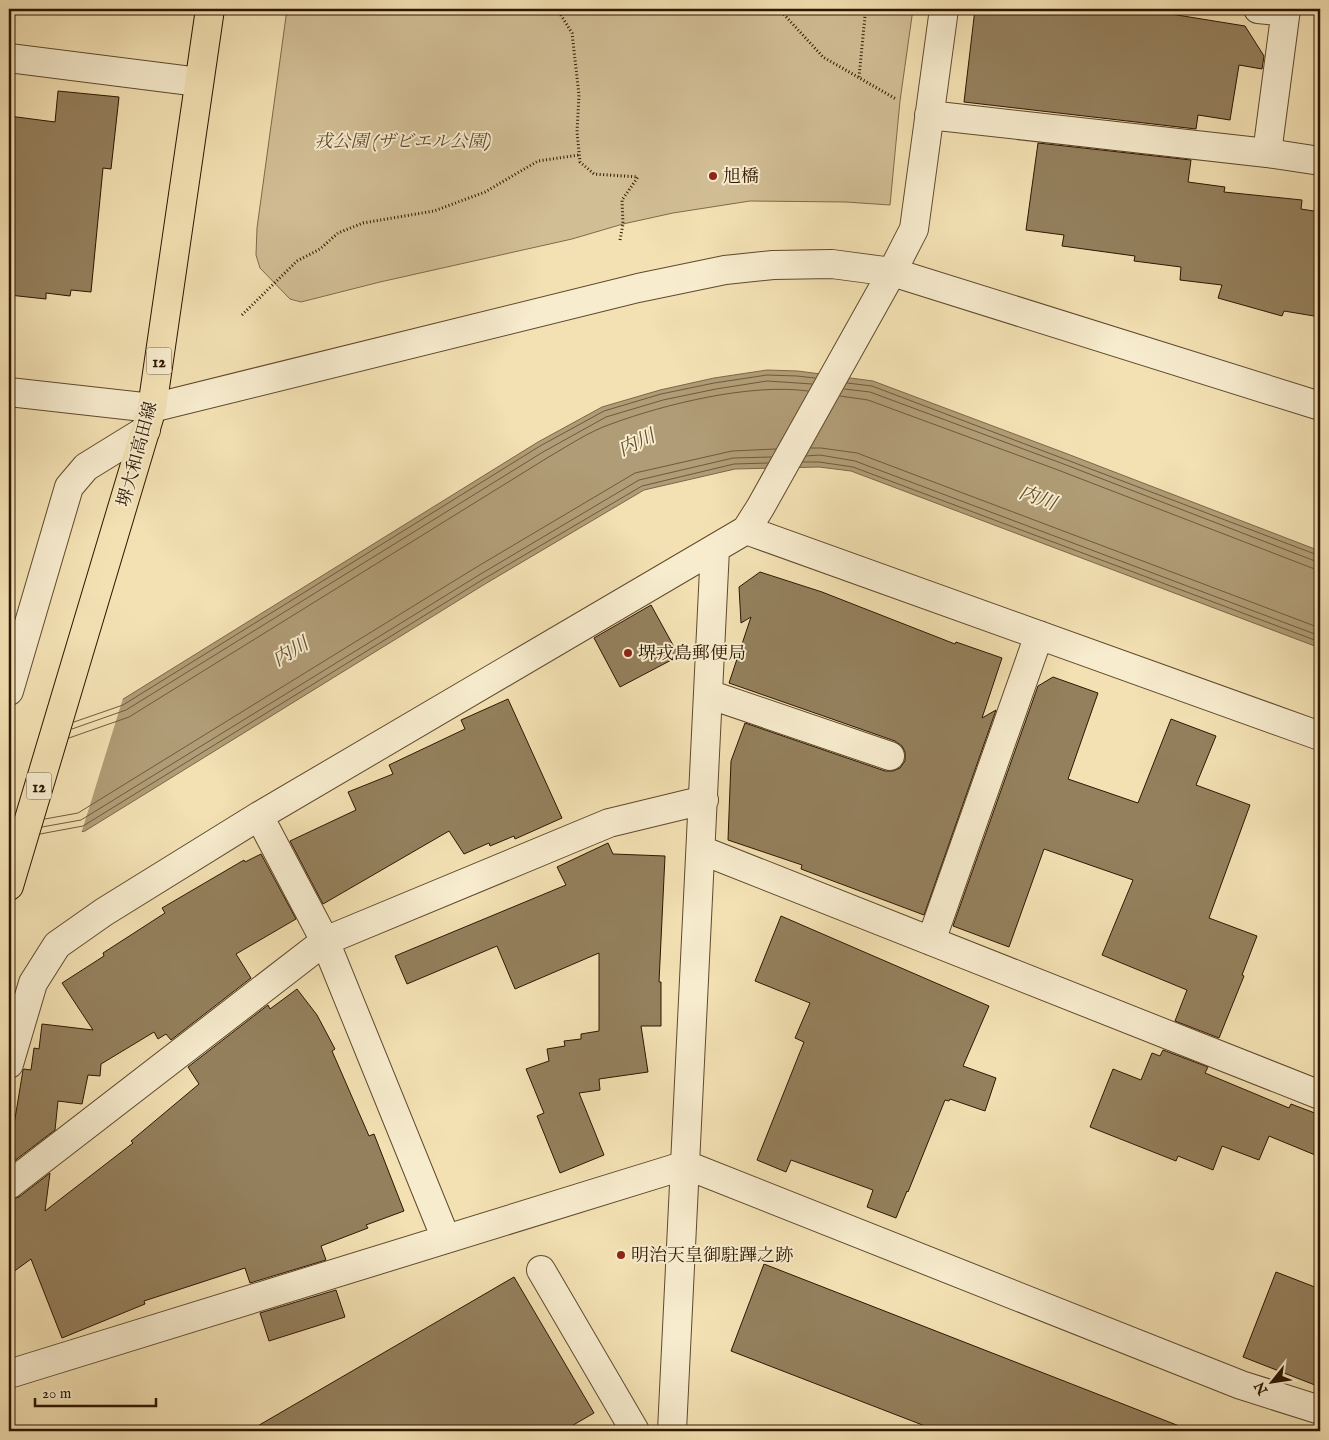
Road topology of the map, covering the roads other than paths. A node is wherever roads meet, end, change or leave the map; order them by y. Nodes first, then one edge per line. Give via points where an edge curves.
1 (210, 9) edge
2 (944, 9) edge
3 (1258, 9) edge
4 (1286, 11) edge
5 (9, 58) edge
6 (200, 82) junction
7 (929, 115) junction
8 (1268, 153) junction
9 (1320, 161) edge
10 (892, 272) junction
11 (9, 392) edge
12 (1320, 406) edge
13 (149, 419) junction
14 (753, 519) junction
15 (715, 549) junction
16 (1039, 635) junction
17 (9, 691) edge
18 (708, 694) junction
19 (1320, 736) edge
20 (890, 756) dead end
21 (704, 800) junction
22 (259, 816) junction
23 (701, 850) junction
24 (11, 877) edge
25 (325, 941) junction
26 (931, 941) junction
27 (9, 1064) edge
28 (1320, 1095) edge
29 (686, 1165) junction
30 (9, 1185) edge
31 (446, 1239) junction
32 (541, 1270) dead end
33 (9, 1374) edge
34 (1320, 1410) edge
35 (635, 1431) edge
36 (672, 1431) edge

1 - 6 main road, 堺大和高田線 / 12
2 - 7 street
3 - 4 street
4 - 8 street
5 - 6 street
6 - 13 main road, 堺大和高田線 / 12
7 - 8 street
7 - 10 street via 914,229
8 - 9 street
10 - 12 street
10 - 13 street via 832,264 725,270 638,288
10 - 14 street
11 - 13 street
13 - 17 street via 86,467 69,488
13 - 24 main road, 堺大和高田線 / 12
14 - 15 street
14 - 16 street
15 - 18 street
15 - 22 street
16 - 19 street
16 - 26 street
18 - 20 street
18 - 21 street
21 - 23 street
21 - 25 street via 609,823
22 - 25 street
22 - 27 street via 104,912 57,945 33,983
23 - 26 street
23 - 29 street
25 - 30 street
25 - 31 street
26 - 28 street
29 - 31 street
29 - 34 street via 1241,1385
29 - 36 street
31 - 33 street
32 - 35 street

